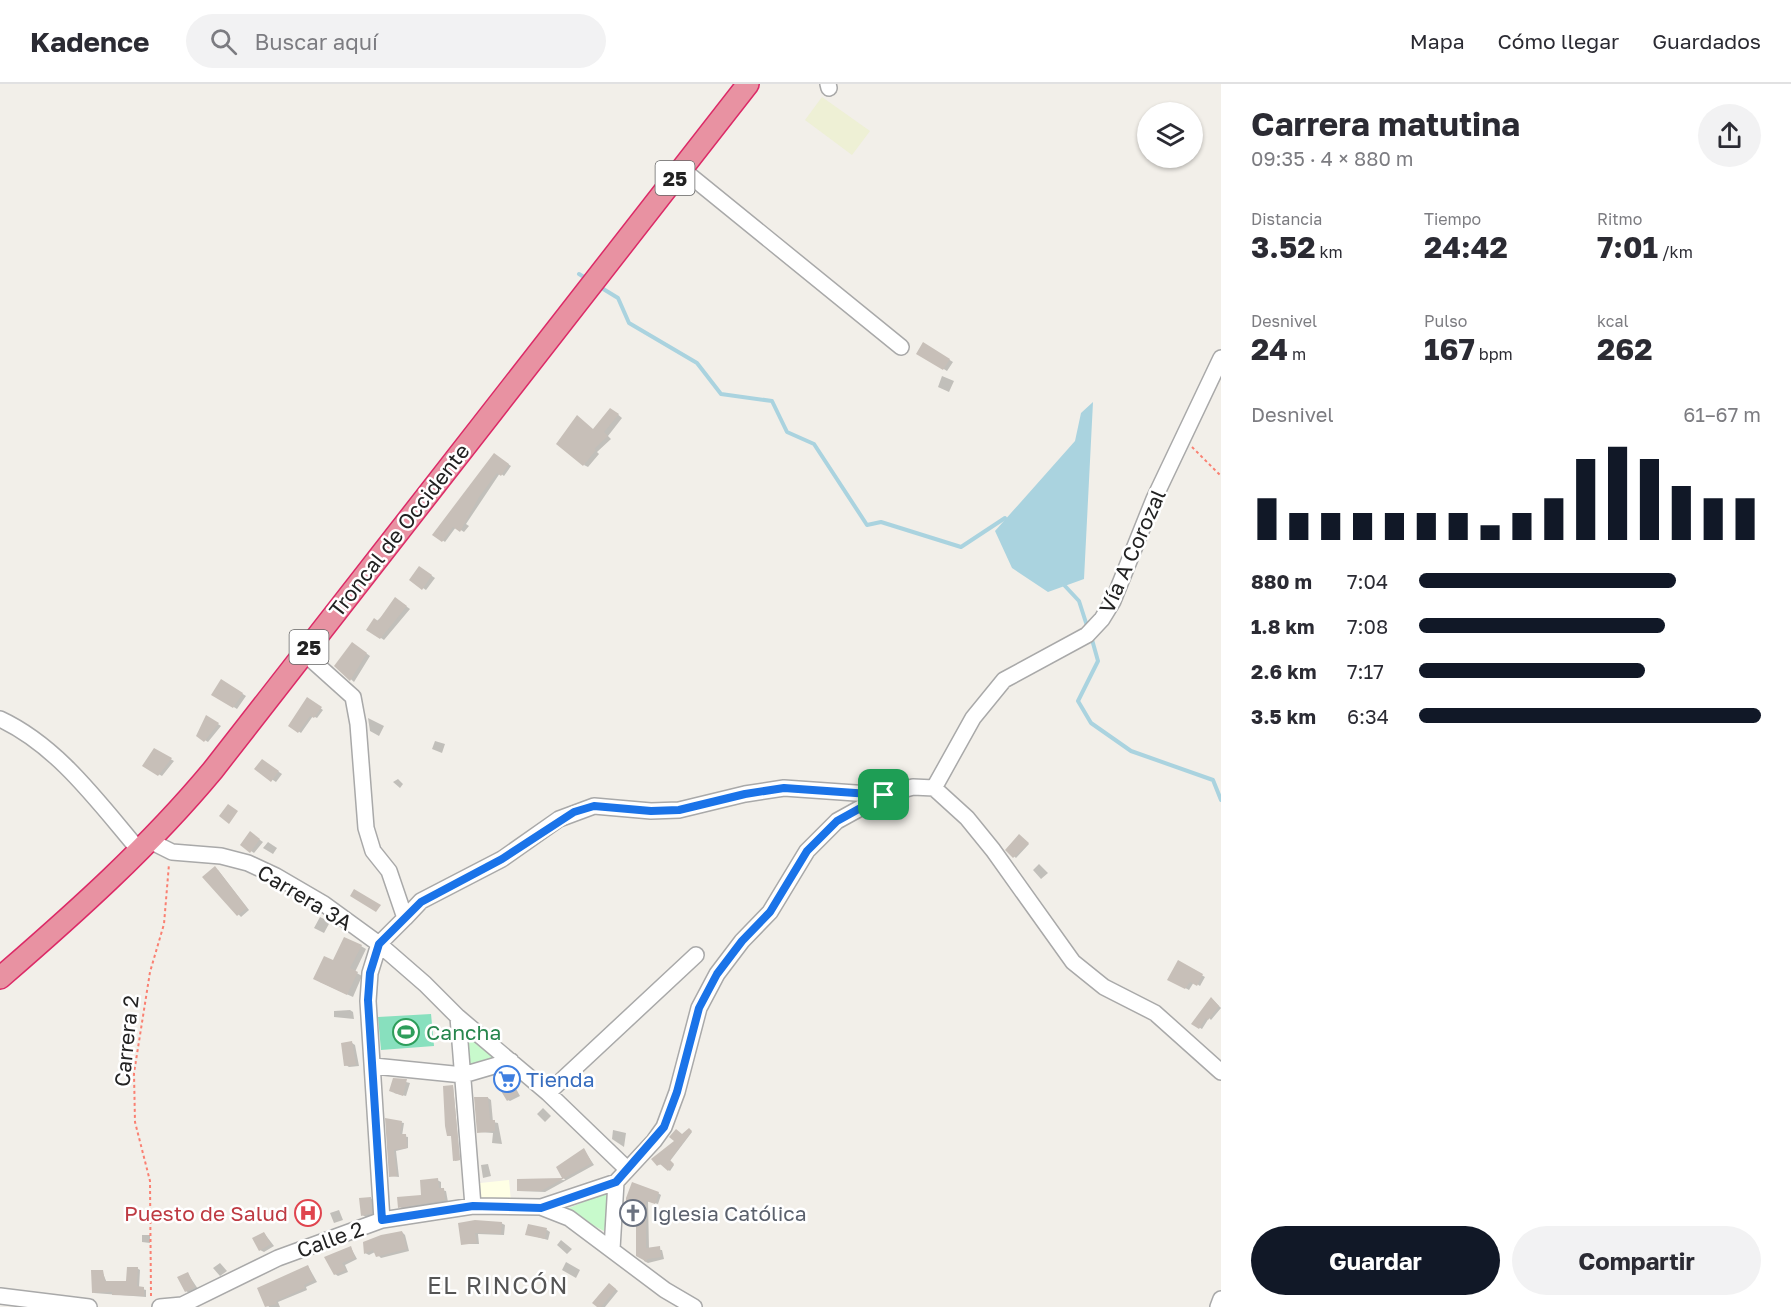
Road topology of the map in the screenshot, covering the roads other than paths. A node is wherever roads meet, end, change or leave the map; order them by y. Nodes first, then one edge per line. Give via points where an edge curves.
1 (748, 84) edge
2 (682, 169) junction
3 (901, 347) dead end
4 (1221, 358) edge
5 (304, 653) junction
6 (0, 719) edge
7 (934, 788) junction
8 (884, 795) junction
9 (145, 845) junction
10 (405, 918) junction
11 (379, 944) junction
12 (696, 955) dead end
13 (0, 978) edge
14 (458, 1017) junction
15 (511, 1061) junction
16 (374, 1066) junction
17 (1221, 1072) edge
18 (463, 1075) junction
19 (548, 1093) junction
20 (627, 1169) junction
21 (616, 1182) junction
22 (473, 1206) junction
23 (541, 1208) junction
24 (382, 1220) junction
25 (612, 1249) junction
26 (0, 1296) edge
27 (1221, 1299) edge
28 (156, 1301) edge
29 (88, 1307) edge
30 (694, 1307) edge
31 (1218, 1307) edge

1 - 2 highway, Troncal de Occidente / 25
2 - 3 street
2 - 5 highway, Troncal de Occidente / 25
4 - 7 street, Vía A Corozal via 1102,619 1087,635 1004,680 973,718
5 - 9 highway, Troncal de Occidente / 25 via 213,770
5 - 10 street via 353,697 366,828 373,851 389,871
6 - 9 street via 22,729
7 - 8 street via 913,787
7 - 17 street via 967,818 993,850 1073,962 1104,987 1155,1013
8 - 10 street via 784,788 679,810 594,806 559,819 502,859 421,902
8 - 20 street via 837,821 807,851 770,912 717,974 699,1008 664,1127
9 - 11 street, Carrera 3A via 248,863 324,904
9 - 13 highway, Troncal de Occidente / 25 via 91,899
10 - 11 street
11 - 14 street, Carrera 3A
11 - 16 street via 370,973 368,1000
12 - 19 street
14 - 15 street, Carrera 3A
14 - 18 street
15 - 18 street
15 - 19 street, Carrera 3A
16 - 18 street
16 - 24 street
18 - 22 street
19 - 20 street, Carrera 3A
20 - 21 street
21 - 23 street
21 - 25 street
22 - 23 street, Calle 2
22 - 24 street, Calle 2
23 - 25 street, Calle 2 via 569,1218
24 - 28 street, Calle 2 via 278,1258 182,1305
25 - 30 street, Calle 2
26 - 29 street
27 - 31 street

